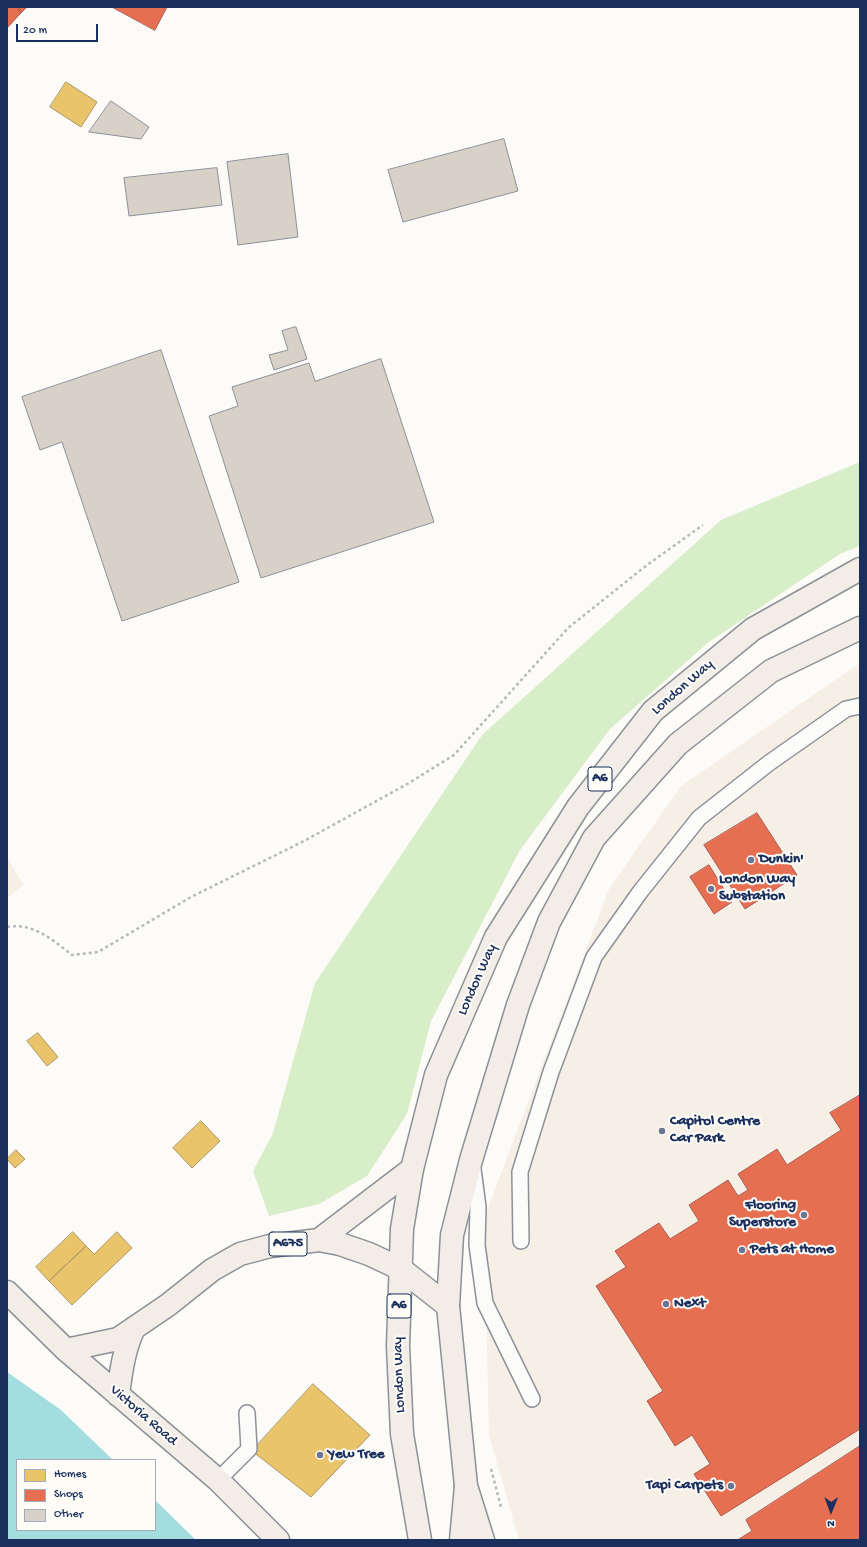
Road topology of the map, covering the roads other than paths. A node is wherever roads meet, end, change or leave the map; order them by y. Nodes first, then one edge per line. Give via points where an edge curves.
1 (860, 568) edge
2 (860, 628) edge
3 (860, 706) edge
4 (471, 1160) junction
5 (412, 1169) junction
6 (319, 1240) junction
7 (521, 1241) dead end
8 (401, 1269) junction
9 (7, 1292) edge
10 (448, 1306) junction
11 (134, 1328) junction
12 (66, 1350) junction
13 (118, 1395) junction
14 (532, 1399) dead end
15 (247, 1413) dead end
16 (218, 1480) junction
17 (466, 1486) junction
18 (278, 1540) edge
19 (420, 1540) edge
20 (460, 1540) edge
21 (484, 1540) edge

1 - 5 main road, London Way / A6 via 753,629 653,711 578,807 496,937 436,1075
2 - 4 main road, A6 via 771,672 678,744 594,838 549,922 518,1005
3 - 7 lane via 846,709 769,763 699,818 640,892 594,957 551,1072 520,1172
4 - 10 main road, A6 via 452,1235
4 - 14 lane via 478,1207 477,1245 484,1304
5 - 6 main road, A675
5 - 8 main road, London Way / A6 via 402,1229
6 - 8 main road, A675 via 369,1254
6 - 11 main road, A675 via 270,1246 240,1254 212,1270
8 - 10 main road, A675
8 - 19 main road, London Way / A6 via 398,1346 402,1434
9 - 12 main road, Victoria Road
10 - 17 main road, A6
11 - 12 main road, A675 via 118,1339
11 - 13 main road via 123,1361
12 - 13 main road, Victoria Road
13 - 16 main road, Victoria Road
15 - 16 lane via 249,1449
16 - 18 main road, Victoria Road
17 - 20 main road
17 - 21 main road, A6

